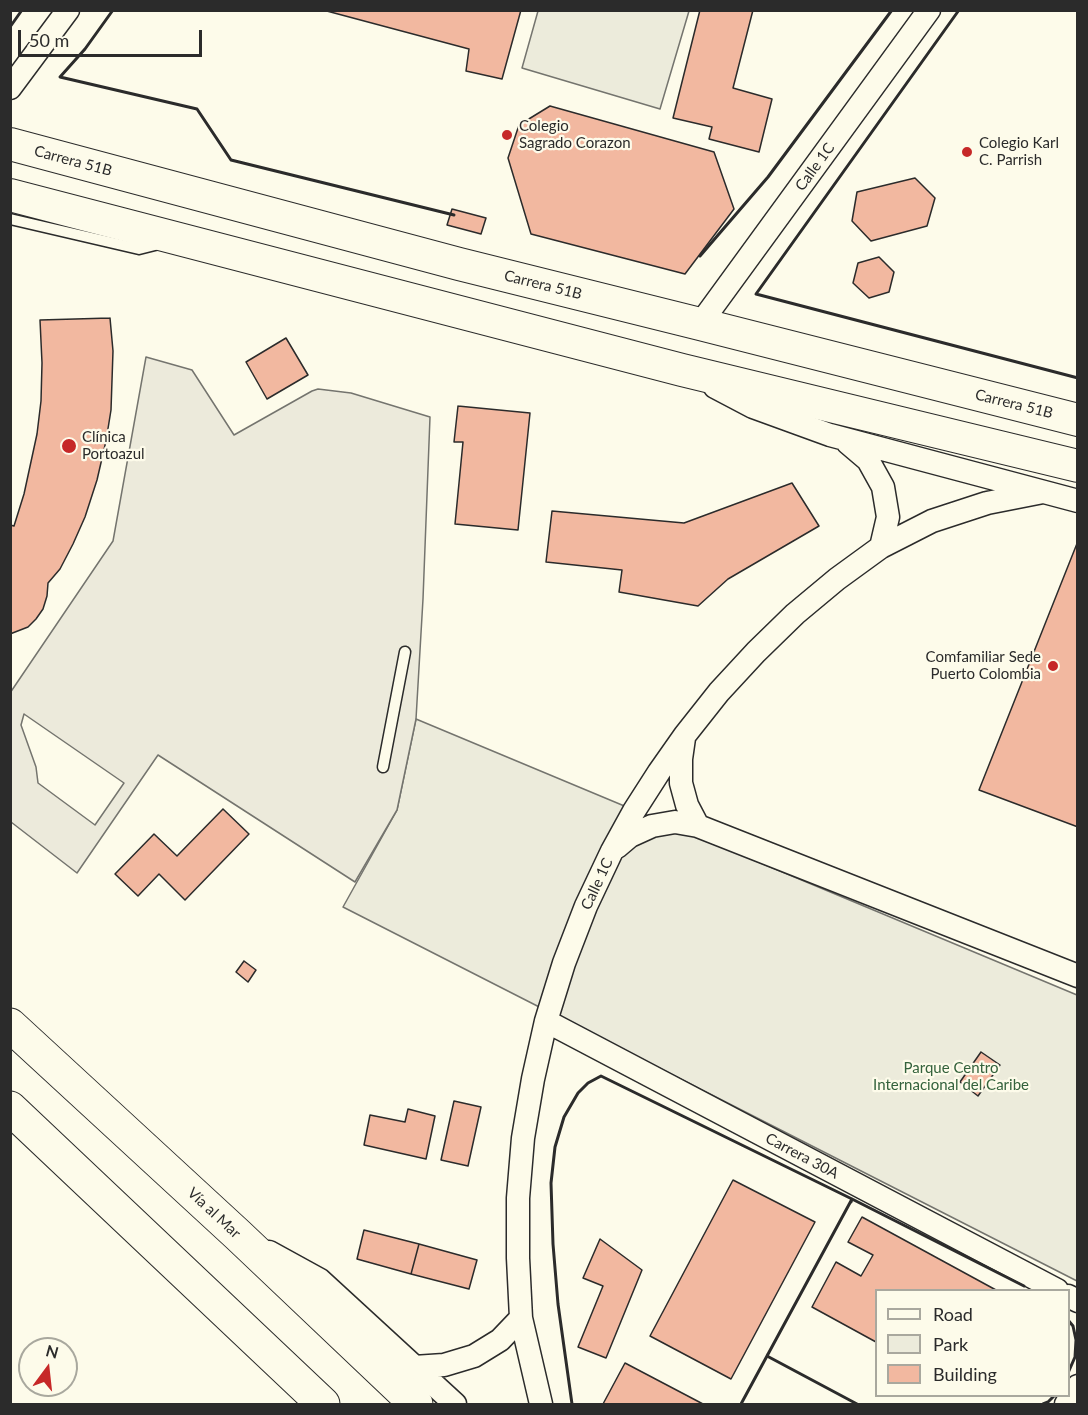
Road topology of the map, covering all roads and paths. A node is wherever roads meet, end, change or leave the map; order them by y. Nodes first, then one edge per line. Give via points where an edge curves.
1 (68, 10) edge
2 (929, 10) edge
3 (10, 88) edge
4 (10, 144) edge
5 (10, 195) edge
6 (10, 219) edge
7 (179, 238) junction
8 (700, 324) junction
9 (681, 370) junction
10 (1077, 420) edge
11 (845, 440) junction
12 (1077, 466) edge
13 (1043, 492) junction
14 (1077, 501) edge
15 (881, 547) junction
16 (405, 652) dead end
17 (685, 735) junction
18 (383, 767) dead end
19 (698, 826) junction
20 (612, 851) junction
21 (1077, 976) edge
22 (546, 1021) junction
23 (10, 1025) edge
24 (10, 1108) edge
25 (238, 1235) junction
26 (1056, 1289) edge
27 (521, 1318) junction
28 (414, 1367) junction
29 (1077, 1386) edge
30 (322, 1404) edge
31 (416, 1404) edge
32 (456, 1404) edge
33 (541, 1404) edge
34 (1066, 1404) edge

1 - 3 street
2 - 8 street, Calle 1C
4 - 8 main road, Carrera 51B
5 - 7 main road
6 - 7 lane via 139,249
7 - 9 main road
8 - 10 main road, Carrera 51B
9 - 11 street via 753,407
9 - 12 main road
11 - 13 street
11 - 15 street via 868,460 883,487 888,517
13 - 14 street
13 - 15 street, Calle 1C via 987,503 932,521
15 - 17 street, Calle 1C via 795,614 726,684
16 - 18 lane
17 - 19 street via 681,783
17 - 20 street, Calle 1C via 658,772
19 - 20 street via 675,822 652,826 630,836
19 - 21 street
20 - 22 street, Calle 1C via 586,906
22 - 26 street, Carrera 30A
22 - 27 street, Calle 1C via 533,1079 520,1174
23 - 25 highway, Vía al Mar
24 - 30 highway
25 - 28 street via 320,1280
25 - 31 highway, Vía al Mar
27 - 28 street via 500,1340 474,1356 444,1365
27 - 33 street, Calle 1C
28 - 32 street
29 - 34 street

